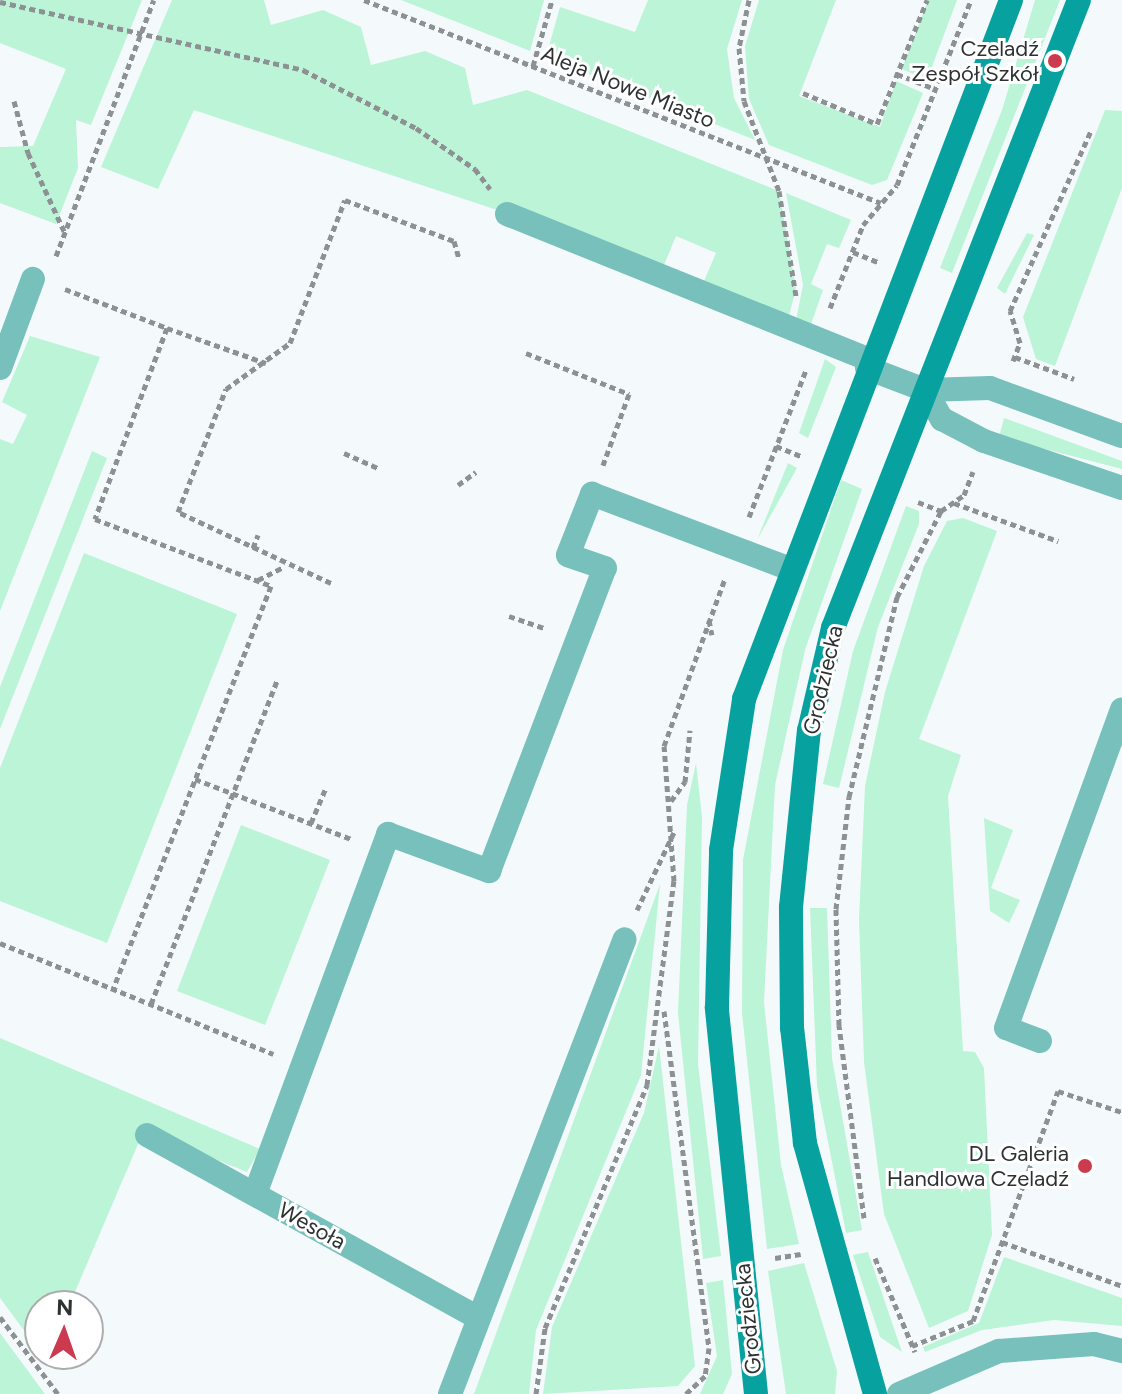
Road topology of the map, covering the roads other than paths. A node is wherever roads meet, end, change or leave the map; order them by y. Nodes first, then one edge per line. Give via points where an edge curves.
1 (1011, 0) edge
2 (1079, 0) edge
3 (507, 214) road end
4 (42, 275) road end
5 (868, 364) junction
6 (0, 368) edge
7 (925, 390) junction
8 (1122, 436) edge
9 (1122, 488) edge
10 (788, 568) junction
11 (1122, 709) edge
12 (625, 939) dead end
13 (1040, 1041) dead end
14 (147, 1135) dead end
15 (255, 1194) junction
16 (477, 1317) junction
17 (1122, 1351) edge
18 (450, 1394) edge
19 (756, 1394) edge
20 (875, 1394) edge
21 (899, 1394) edge

1 - 5 street, Grodziecka
2 - 7 street, Grodziecka
3 - 5 street
4 - 6 street
5 - 7 street
5 - 10 street, Grodziecka
7 - 8 street via 1002,392
7 - 9 street via 942,419 984,441
7 - 20 street, Grodziecka via 833,628 799,814 792,1028 805,1143 830,1248
10 - 15 street via 592,494 568,555 605,568 489,871 388,834
10 - 19 street, Grodziecka via 744,699 721,850 717,1007
11 - 13 street via 1006,1028
12 - 16 street
14 - 15 street, Wesoła
15 - 16 street, Wesoła
16 - 18 street
17 - 21 street via 1094,1344 999,1351

